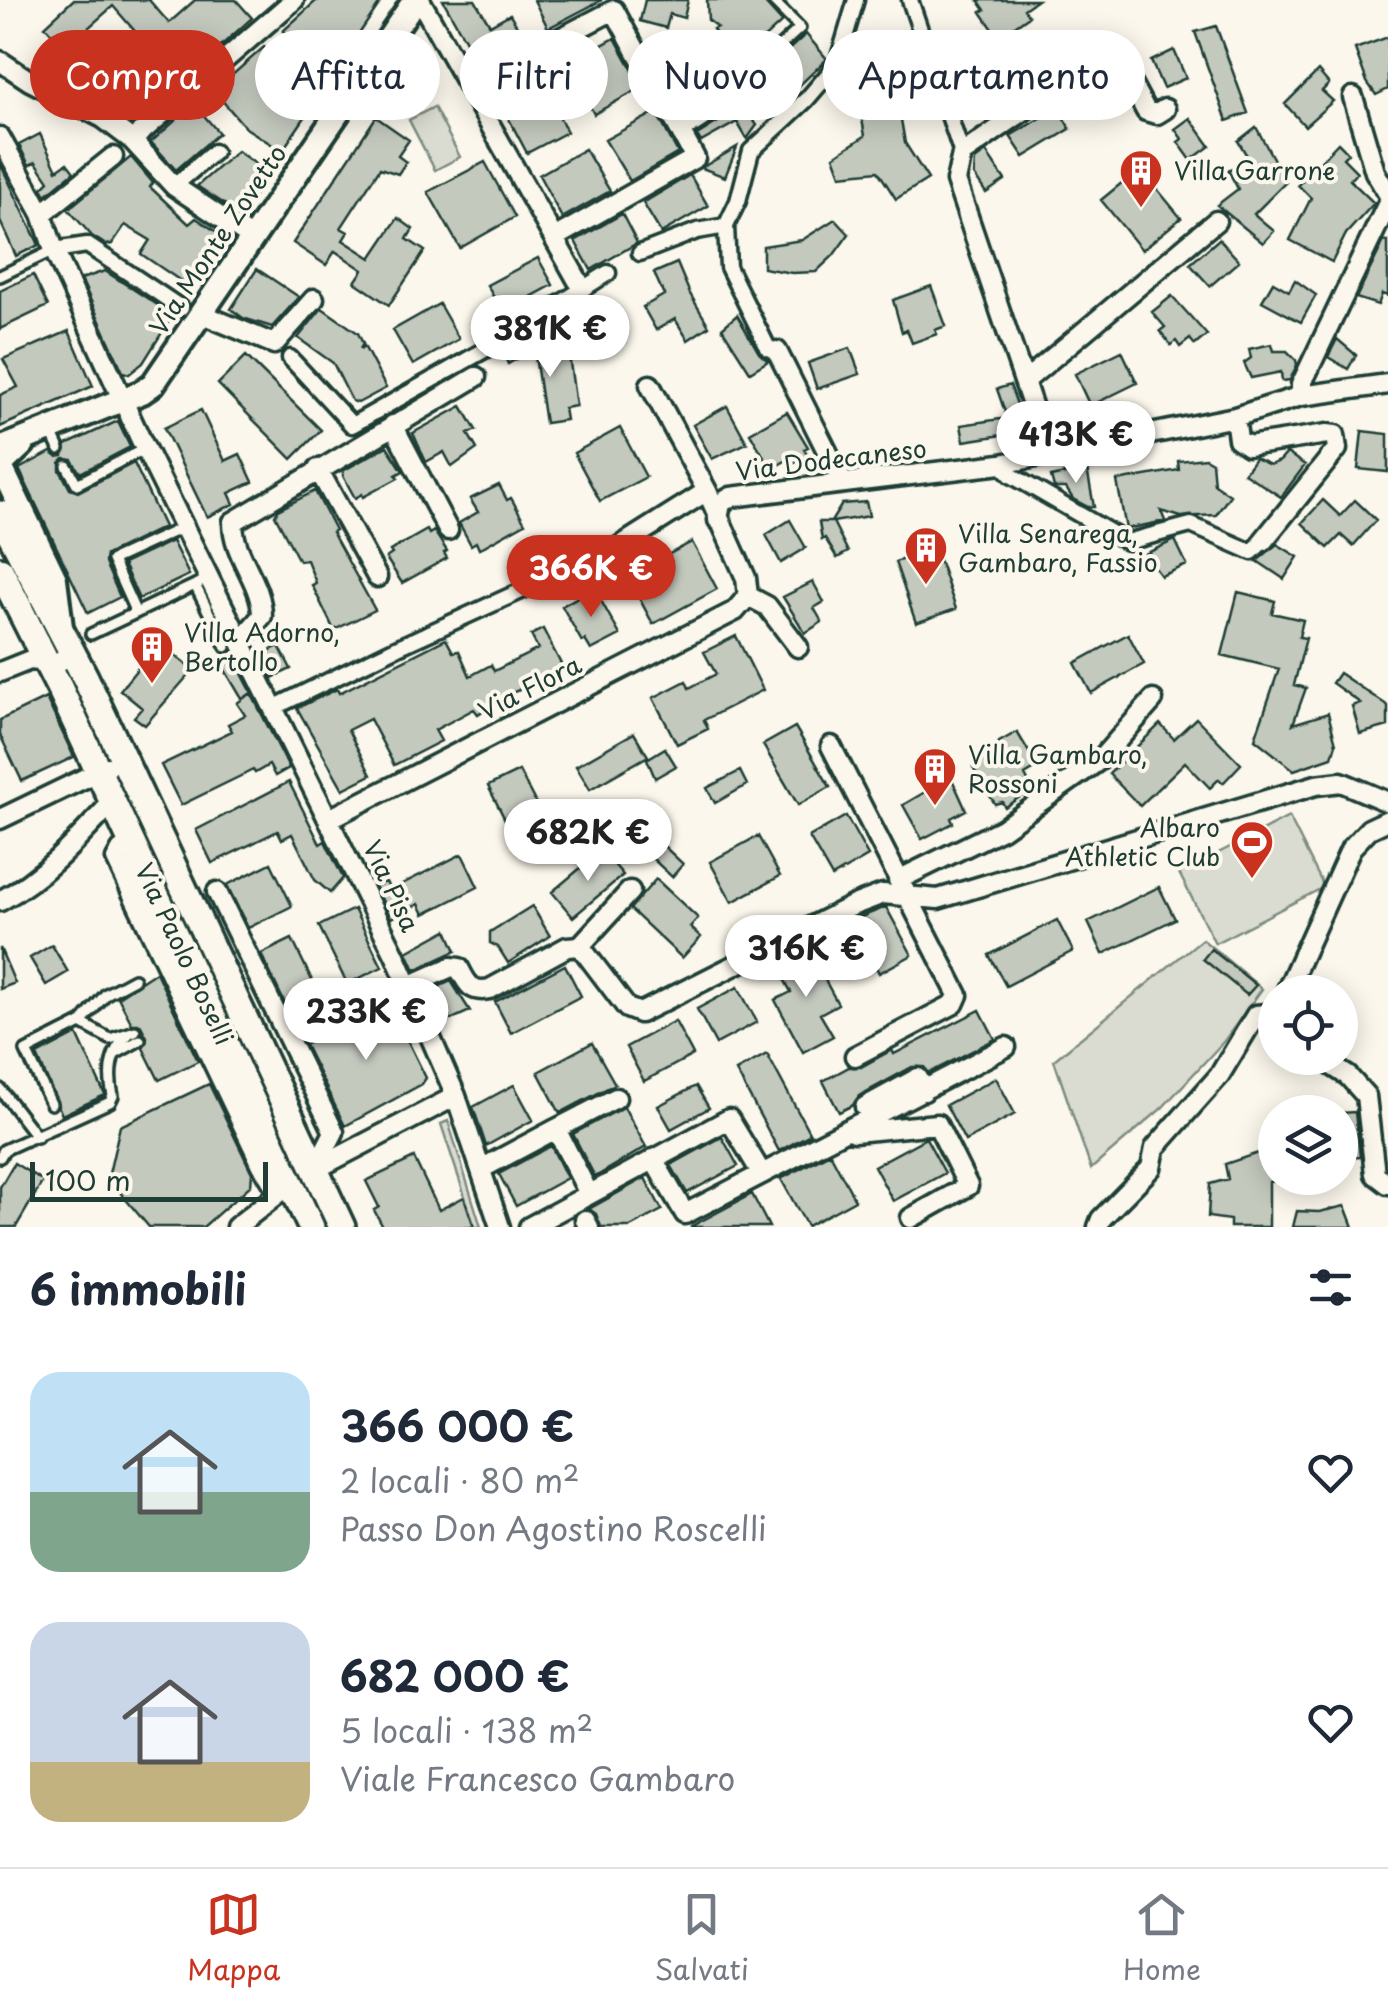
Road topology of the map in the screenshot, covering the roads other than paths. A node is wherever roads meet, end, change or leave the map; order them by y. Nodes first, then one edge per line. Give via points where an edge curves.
1 (294, 0) edge
2 (418, 0) edge
3 (772, 0) edge
4 (856, 0) edge
5 (910, 0) edge
6 (576, 30) edge
7 (798, 30) edge
8 (0, 61) edge
9 (460, 72) edge
10 (1353, 97) dead end
11 (1165, 110) dead end
12 (487, 120) edge
13 (698, 120) edge
14 (682, 130) junction
15 (0, 137) edge
16 (132, 140) junction
17 (214, 152) dead end
18 (962, 154) junction
19 (112, 157) dead end
20 (174, 186) junction
21 (1388, 194) edge
22 (1388, 202) edge
23 (42, 214) junction
24 (1216, 221) dead end
25 (726, 226) junction
26 (554, 238) junction
27 (254, 239) junction
28 (54, 250) junction
29 (640, 253) dead end
30 (608, 273) dead end
31 (0, 276) edge
32 (578, 281) dead end
33 (314, 299) dead end
34 (192, 311) junction
35 (777, 351) joint
36 (290, 358) dead end
37 (476, 376) dead end
38 (1025, 381) junction
39 (1388, 384) edge
40 (650, 385) dead end
41 (1301, 396) junction
42 (122, 398) junction
43 (1235, 418) junction
44 (393, 425) junction
45 (146, 449) junction
46 (4, 452) edge
47 (1049, 455) junction
48 (1001, 464) junction
49 (67, 466) dead end
50 (318, 469) junction
51 (842, 483) junction
52 (707, 491) junction
53 (0, 514) edge
54 (718, 521) junction
55 (184, 526) junction
56 (448, 530) dead end
57 (1263, 541) joint
58 (620, 546) joint
59 (0, 570) edge
60 (377, 578) dead end
61 (203, 581) junction
62 (748, 596) junction
63 (136, 613) junction
64 (234, 644) junction
65 (74, 646) junction
66 (798, 647) dead end
67 (44, 659) junction
68 (0, 672) edge
69 (1153, 700) dead end
70 (273, 708) junction
71 (830, 746) dead end
72 (124, 759) junction
73 (100, 772) junction
74 (113, 802) junction
75 (1388, 802) edge
76 (330, 818) junction
77 (0, 820) edge
78 (1388, 820) edge
79 (132, 843) junction
80 (898, 880) junction
81 (630, 891) dead end
82 (217, 892) dead end
83 (907, 898) junction
84 (0, 900) edge
85 (580, 946) junction
86 (246, 950) junction
87 (216, 957) junction
88 (1294, 975) edge
89 (134, 979) dead end
90 (409, 986) junction
91 (1258, 1015) edge
92 (81, 1023) junction
93 (1006, 1047) dead end
94 (856, 1056) dead end
95 (1346, 1075) edge
96 (0, 1089) edge
97 (924, 1091) junction
98 (456, 1096) junction
99 (616, 1098) dead end
100 (51, 1104) dead end
101 (865, 1107) dead end
102 (556, 1129) junction
103 (844, 1134) junction
104 (36, 1137) junction
105 (0, 1157) edge
106 (653, 1159) junction
107 (315, 1169) junction
108 (480, 1169) junction
109 (762, 1174) junction
110 (1388, 1184) edge
111 (285, 1188) junction
112 (589, 1194) junction
113 (912, 1218) dead end
114 (688, 1221) edge
115 (236, 1227) edge
116 (311, 1227) edge
117 (342, 1227) edge
118 (500, 1227) edge
119 (528, 1227) edge
120 (1098, 1227) edge

1 - 16 street
2 - 9 street
2 - 27 street, Via Monte Zovetto
3 - 7 lane
4 - 25 street via 837,64 751,152
5 - 18 street
6 - 14 street via 614,10
8 - 16 street
10 - 21 street
11 - 18 street via 1146,111 1116,56
12 - 26 street
13 - 14 street
14 - 26 street via 695,158
15 - 23 street, Via Pisa
16 - 20 street
17 - 20 street
18 - 38 street via 956,180
19 - 23 street
20 - 27 street
22 - 41 street via 1327,325
23 - 28 street, Via Pisa
24 - 38 street
25 - 29 street
25 - 35 street via 728,266 768,348
26 - 32 street
27 - 34 street, Via Monte Zovetto
28 - 31 lane
28 - 34 street via 87,246
28 - 42 street, Via Pisa
30 - 36 street via 352,425
33 - 34 street via 274,344
34 - 42 street, Via Monte Zovetto via 153,384
35 - 51 street
37 - 44 street
38 - 47 street
39 - 41 street, Via Dodecaneso
40 - 52 street, Via Dodecaneso
41 - 43 street, Via Dodecaneso
42 - 45 street, Via Pisa
42 - 46 street, Via Monte Zovetto via 46,439
43 - 47 street, Via Dodecaneso
43 - 57 street via 1238,440 1248,446 1335,435 1337,448
44 - 50 street
44 - 56 street
45 - 49 lane via 77,484
45 - 55 street, Via Pisa
46 - 65 street via 2,468 55,579
47 - 48 street, Via Dodecaneso
48 - 51 street, Via Dodecaneso
48 - 57 street via 1126,542 1191,525 1252,552
50 - 60 street
50 - 64 street via 233,522 233,540 262,598 262,616
51 - 54 street, Via Dodecaneso via 731,497 721,503
52 - 54 street, Via Dodecaneso
52 - 58 street
53 - 65 main road, Via Paolo Boselli
54 - 62 street
55 - 61 street, Via Pisa
55 - 63 lane via 112,560
58 - 70 street
59 - 67 main road, Via Paolo Boselli
61 - 63 lane
61 - 64 street, Via Pisa
62 - 66 street via 767,606
62 - 76 street, Via Flora via 735,610
63 - 65 lane
64 - 70 street, Via Pisa
65 - 67 street via 48,642
65 - 72 main road, Via Paolo Boselli
67 - 68 street
67 - 73 main road, Via Paolo Boselli
69 - 80 street via 1101,759 1002,829
70 - 76 street, Via Pisa
71 - 80 street
72 - 73 street
72 - 87 main road, Via Paolo Boselli
73 - 74 main road, Via Paolo Boselli
73 - 77 street
74 - 79 main road, Via Paolo Boselli
74 - 84 street via 58,861
75 - 83 street via 1342,782 1316,786 938,899
76 - 90 street, Via Pisa
78 - 88 street via 1351,848
79 - 111 main road, Via Paolo Boselli
79 - 111 street, Via Paolo Boselli via 116,859 262,1166
80 - 83 street
81 - 85 street
82 - 86 street
83 - 85 street via 884,894 854,905 640,1013 627,1008
83 - 94 street via 958,995 954,1004
85 - 90 street via 479,992 451,966
86 - 87 street, Via Paolo Boselli
86 - 107 street via 334,1132
87 - 107 main road, Via Paolo Boselli
89 - 92 lane via 106,994
90 - 98 street, Via Pisa
91 - 120 street via 1219,1076 1155,1148 1151,1168
92 - 100 lane via 26,1051
92 - 104 lane via 110,1039 134,1035 114,1054 113,1096
93 - 97 street
95 - 110 street via 1366,1096 1376,1174
96 - 104 lane
97 - 101 street via 918,1078
97 - 103 street
98 - 107 street
98 - 108 street, Via Pisa
99 - 102 street
102 - 108 street
102 - 112 street
103 - 109 street
103 - 113 street via 937,1124 968,1186
104 - 105 lane
106 - 109 street via 729,1119
106 - 112 street
106 - 114 street
107 - 111 street
107 - 117 main road, Via Paolo Boselli
108 - 118 street, Via Pisa
109 - 114 street
111 - 115 street
111 - 116 main road, Via Paolo Boselli
112 - 119 street

